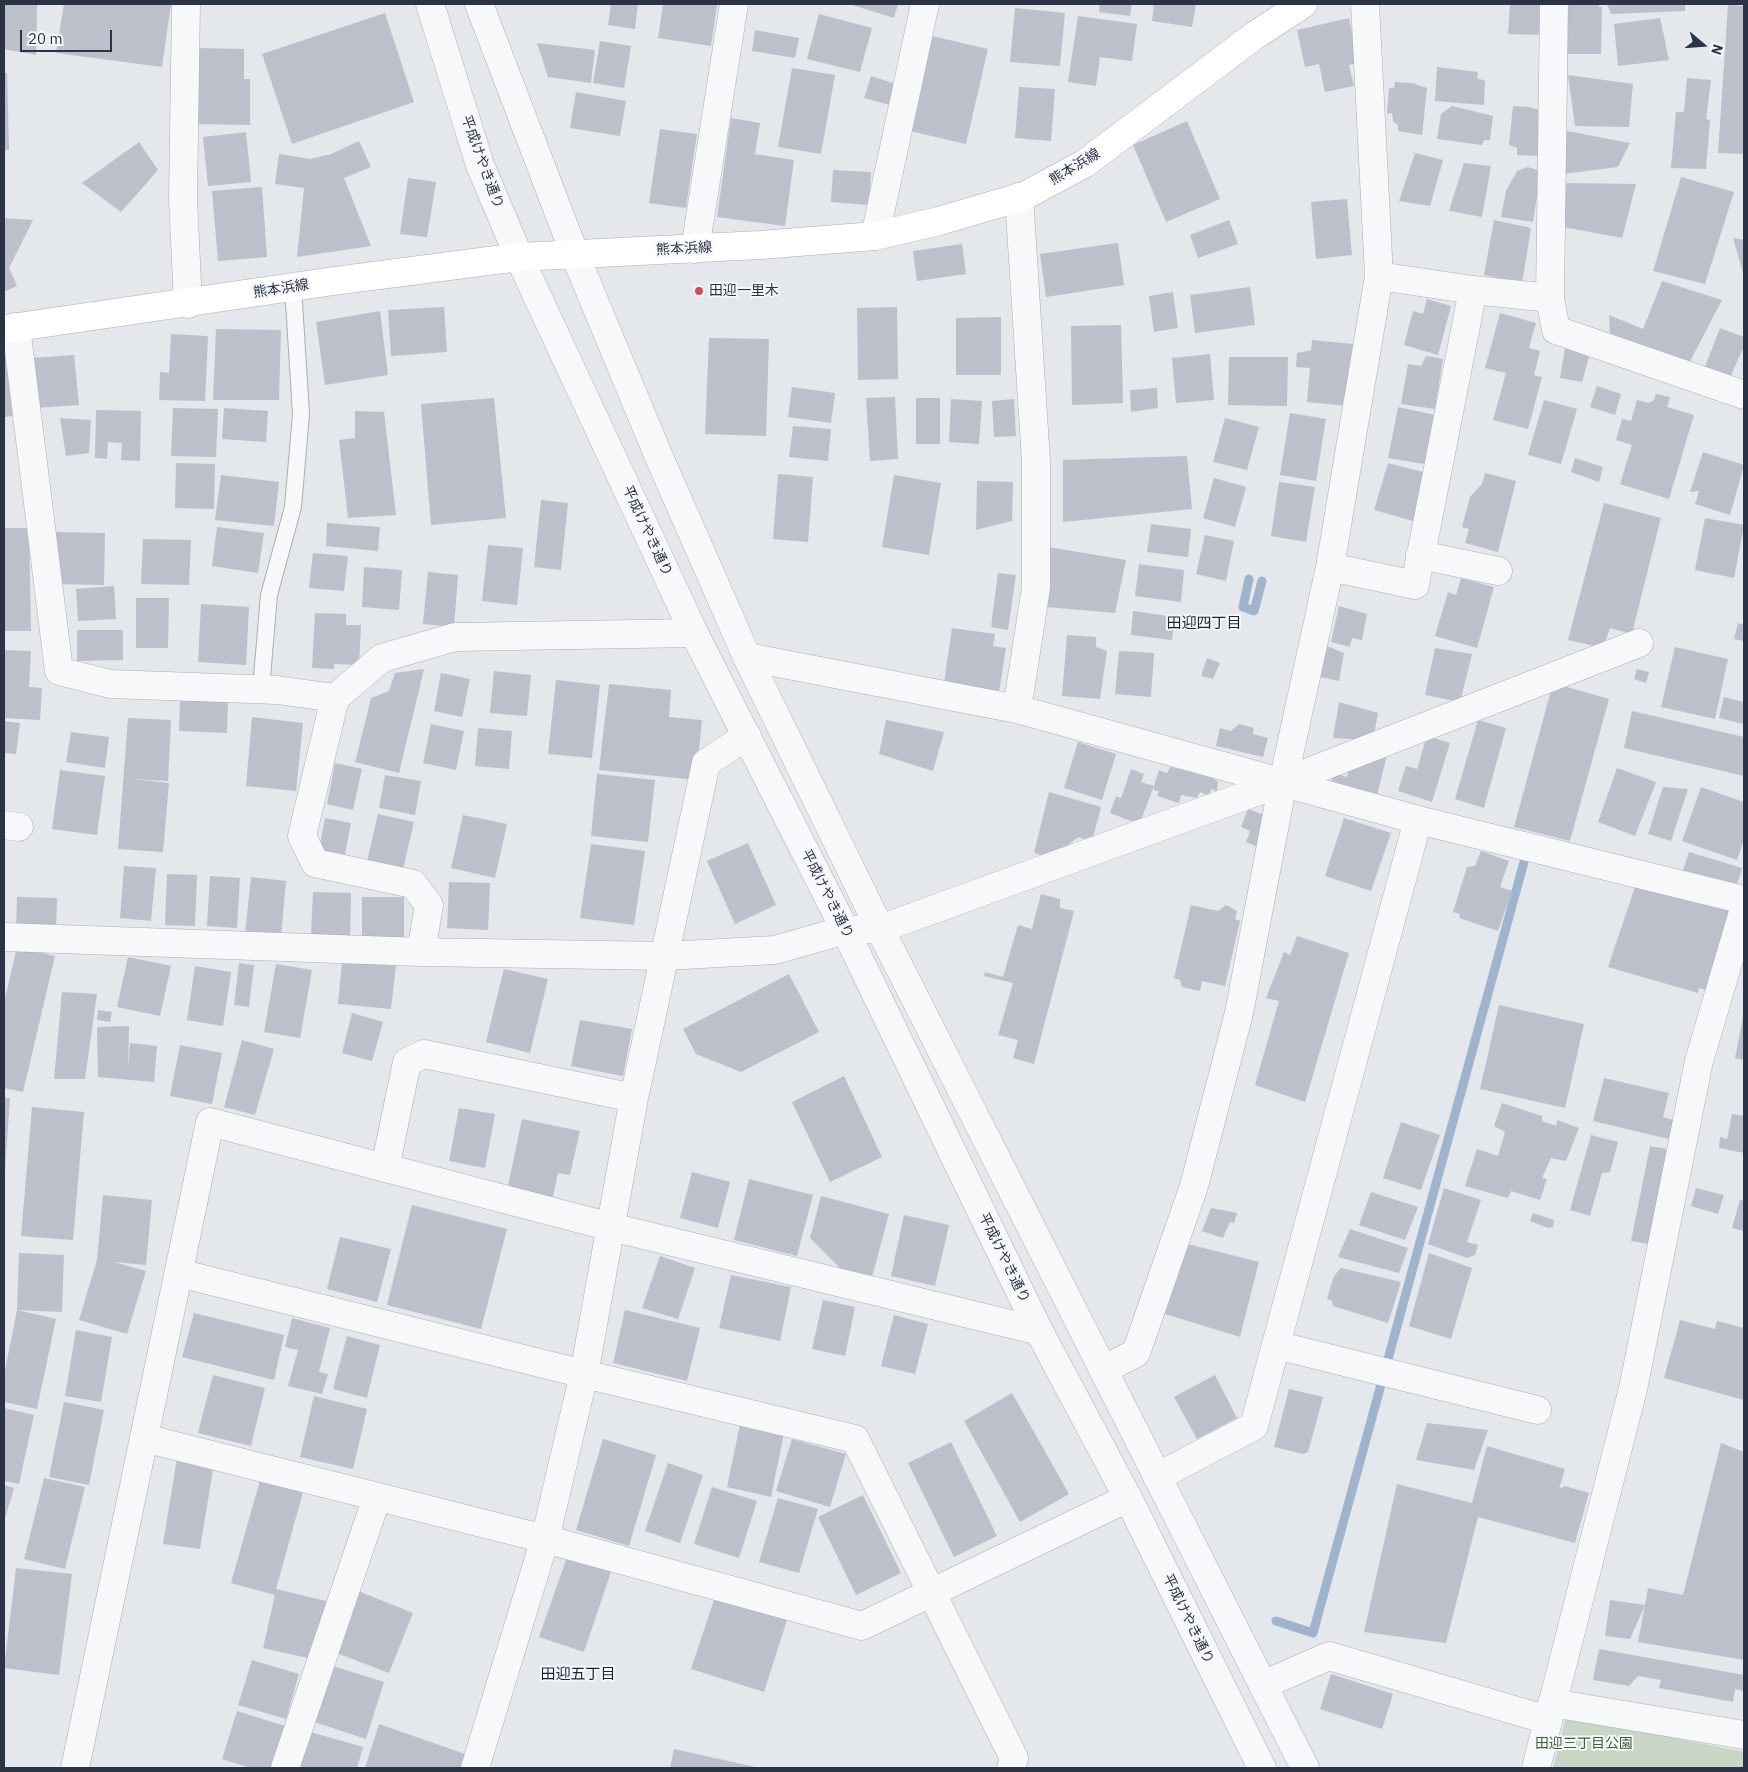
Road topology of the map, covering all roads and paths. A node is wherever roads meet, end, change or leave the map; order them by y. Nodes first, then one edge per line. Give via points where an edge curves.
1 (186, 4) edge
2 (430, 4) edge
3 (479, 4) edge
4 (734, 4) edge
5 (925, 4) edge
6 (1303, 4) edge
7 (1366, 4) edge
8 (1554, 4) edge
9 (1019, 197) junction
10 (875, 236) junction
11 (695, 249) junction
12 (575, 255) junction
13 (519, 257) junction
14 (1379, 276) junction
15 (293, 287) junction
16 (1473, 290) junction
17 (1550, 298) junction
18 (188, 304) junction
19 (10, 328) edge
20 (1744, 395) edge
21 (1420, 555) junction
22 (1330, 568) junction
23 (1498, 571) dead end
24 (694, 632) junction
25 (1639, 643) dead end
26 (747, 658) junction
27 (261, 689) junction
28 (335, 698) junction
29 (1017, 709) junction
30 (746, 736) junction
31 (1283, 782) junction
32 (1418, 820) junction
33 (1744, 900) edge
34 (1744, 909) edge
35 (880, 929) junction
36 (845, 930) junction
37 (4, 937) edge
38 (421, 952) junction
39 (665, 956) junction
40 (634, 1098) junction
41 (385, 1168) junction
42 (611, 1227) junction
43 (178, 1273) junction
44 (1040, 1332) junction
45 (1276, 1345) junction
46 (1103, 1370) junction
47 (584, 1374) junction
48 (1537, 1410) dead end
49 (144, 1438) junction
50 (1157, 1477) junction
51 (377, 1497) junction
52 (1128, 1498) junction
53 (544, 1539) junction
54 (932, 1593) junction
55 (1263, 1685) junction
56 (1550, 1711) junction
57 (1744, 1735) edge
58 (75, 1768) edge
59 (285, 1768) edge
60 (474, 1768) edge
61 (1011, 1768) edge
62 (1262, 1768) edge
63 (1305, 1768) edge
64 (1536, 1768) edge

1 - 18 street via 183,199
2 - 13 street, 平成けやき通り via 480,166
3 - 12 street
4 - 11 street
5 - 10 street
6 - 9 main road, 熊本浜線 via 1254,36 1084,164
7 - 14 street
8 - 17 street
9 - 10 main road, 熊本浜線
9 - 29 street via 1036,471 1036,588
10 - 11 main road, 熊本浜線
11 - 12 main road, 熊本浜線
12 - 13 main road, 熊本浜線
12 - 26 street
13 - 15 main road, 熊本浜線
13 - 24 street, 平成けやき通り
14 - 16 street
14 - 22 street
15 - 18 main road, 熊本浜線
15 - 27 lane via 301,414 293,507 269,595
16 - 17 street
16 - 21 street
17 - 20 street via 1556,330
18 - 19 main road, 熊本浜線
19 - 27 street via 59,671 110,684
21 - 22 street via 1415,584
21 - 23 street
22 - 31 street
24 - 28 street via 455,637 382,658
24 - 30 street, 平成けやき通り
25 - 31 street
26 - 29 street
26 - 35 street
27 - 28 street
28 - 38 street via 302,836 315,863 413,884 429,905
29 - 31 street
30 - 36 street, 平成けやき通り
30 - 39 street via 706,763
31 - 32 street
31 - 35 street
31 - 46 street via 1239,1013 1194,1186 1136,1353
32 - 33 street
32 - 45 street
34 - 56 street via 1699,1061 1633,1389
35 - 36 street
35 - 46 street
36 - 39 street via 775,950
36 - 44 street, 平成けやき通り
37 - 38 street
38 - 39 street
39 - 40 street
40 - 41 street via 424,1054 407,1062
40 - 42 street
41 - 42 street
41 - 43 street via 210,1122
42 - 44 street
42 - 47 street
43 - 47 street
43 - 49 street
44 - 52 street, 平成けやき通り
45 - 48 street
45 - 50 street via 1254,1426
46 - 50 street
47 - 53 street
47 - 54 street via 854,1438
49 - 51 street
49 - 58 street
50 - 55 street
51 - 53 street
51 - 59 street
52 - 54 street
52 - 62 street, 平成けやき通り
53 - 54 street via 862,1626
53 - 60 street
54 - 61 street via 1014,1758
55 - 56 street via 1329,1656
55 - 63 street
56 - 57 street
56 - 64 street

